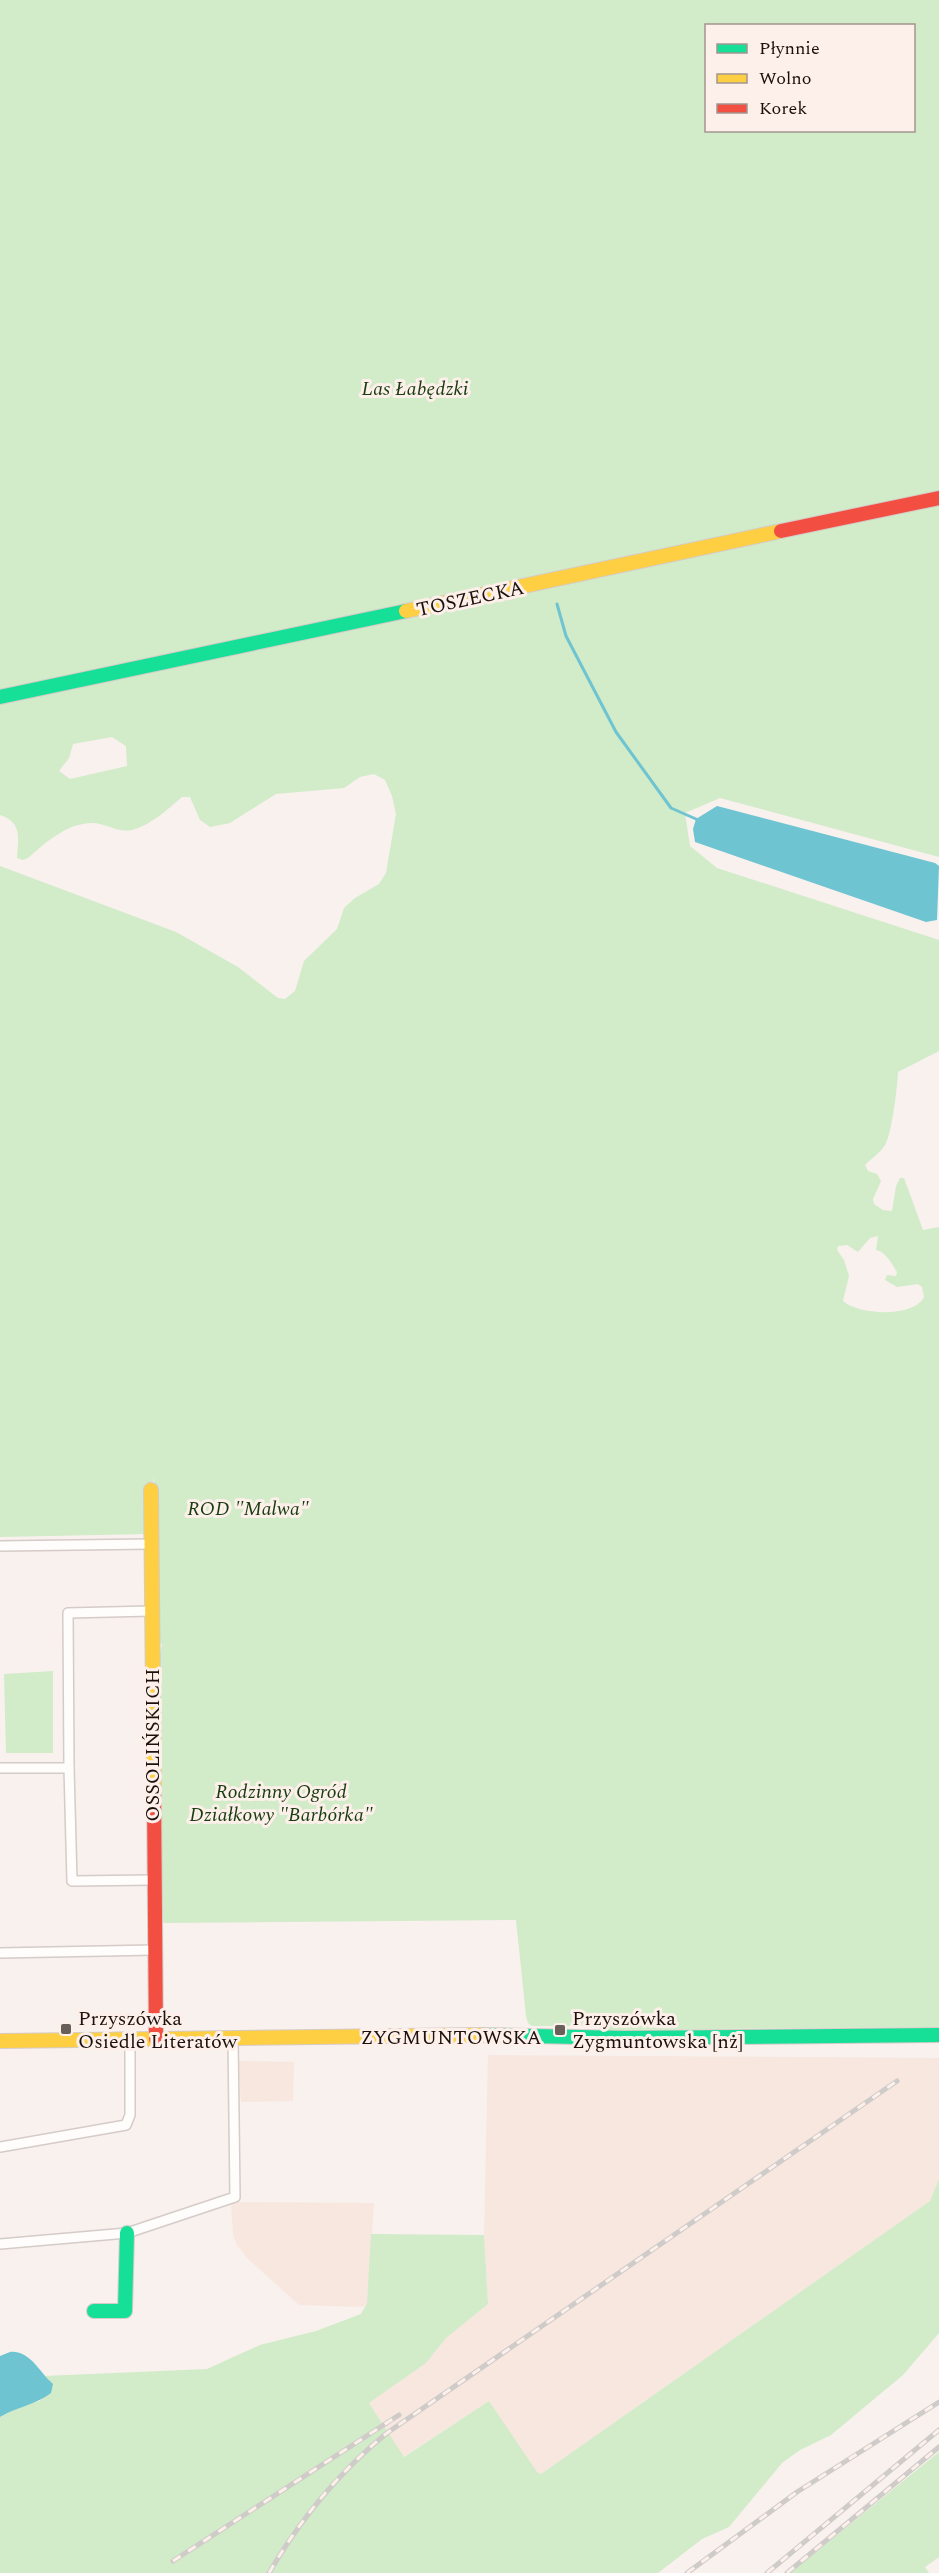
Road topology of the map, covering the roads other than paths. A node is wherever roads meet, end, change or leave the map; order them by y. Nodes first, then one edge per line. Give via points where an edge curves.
1 (939, 498) edge
2 (0, 697) edge
3 (151, 1490) dead end
4 (151, 1544) junction
5 (0, 1546) edge
6 (151, 1611) junction
7 (0, 1768) edge
8 (69, 1768) junction
9 (153, 1880) junction
10 (154, 1950) junction
11 (0, 1953) edge
12 (939, 2035) edge
13 (233, 2038) junction
14 (156, 2039) junction
15 (130, 2040) junction
16 (0, 2041) edge
17 (0, 2147) edge
18 (127, 2233) junction
19 (0, 2244) edge
20 (94, 2311) dead end

1 - 2 street, TOSZECKA
3 - 4 street, OSSOLIŃSKICH
4 - 5 street
4 - 6 street, OSSOLIŃSKICH
6 - 8 street via 68,1613
6 - 9 street, OSSOLIŃSKICH
7 - 8 street
8 - 9 street via 72,1881
9 - 10 street, OSSOLIŃSKICH
10 - 11 street
10 - 14 street, OSSOLIŃSKICH
12 - 13 street, ZYGMUNTOWSKA
13 - 14 street, ZYGMUNTOWSKA
13 - 18 street via 235,2197
14 - 15 street, ZYGMUNTOWSKA
15 - 16 street, ZYGMUNTOWSKA
15 - 17 street via 130,2115 126,2125
18 - 19 street
18 - 20 street via 125,2311

